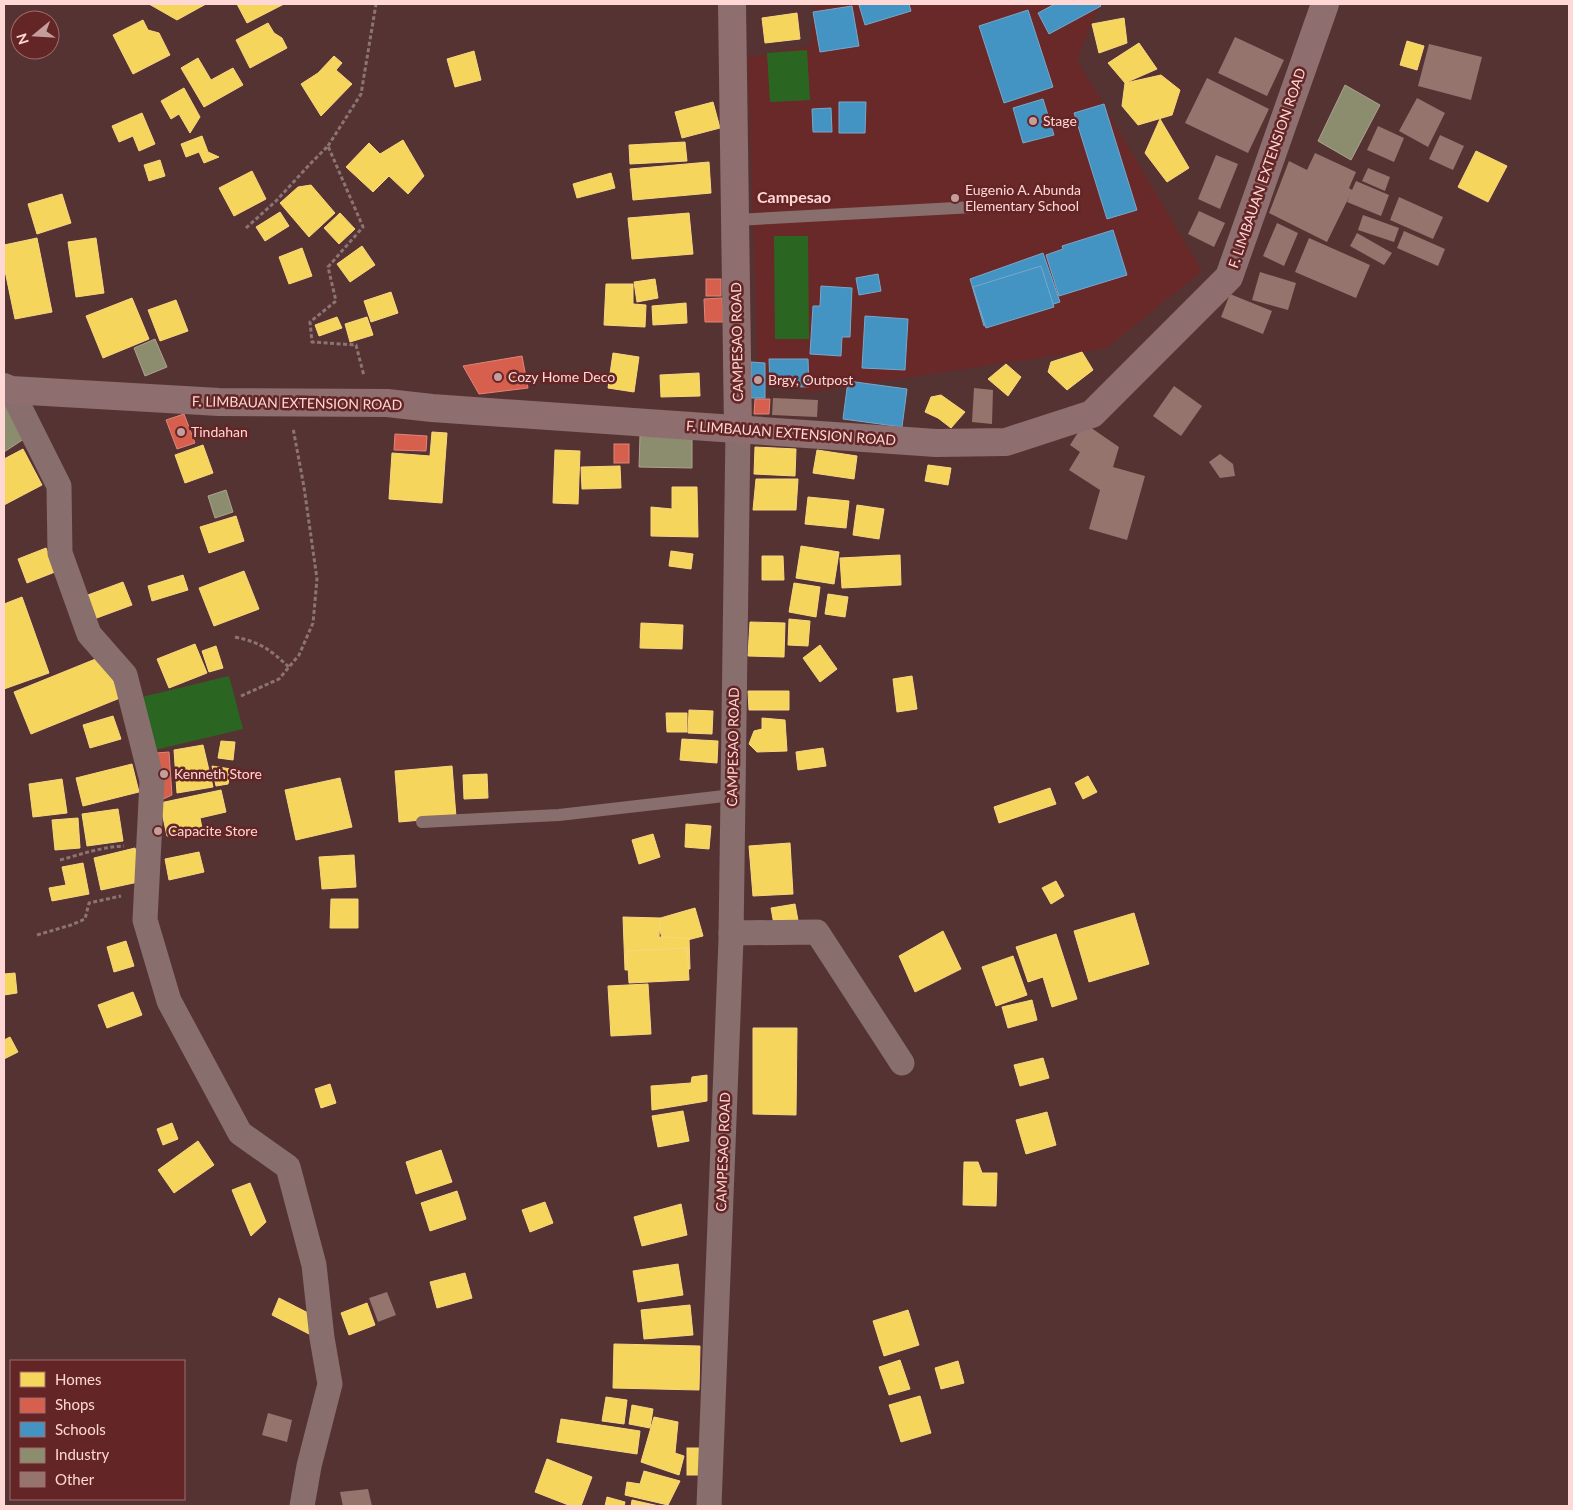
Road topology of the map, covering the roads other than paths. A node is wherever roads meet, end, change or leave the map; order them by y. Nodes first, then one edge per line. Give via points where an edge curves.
1 (732, 4) edge
2 (1325, 4) edge
3 (974, 208) dead end
4 (735, 220) junction
5 (7, 389) edge
6 (738, 430) junction
7 (733, 795) junction
8 (422, 822) dead end
9 (731, 934) junction
10 (902, 1063) dead end
11 (709, 1498) edge
12 (302, 1506) edge

1 - 4 street, CAMPESAO ROAD
2 - 6 street, F. LIMBAUAN EXTENSION ROAD via 1229,278 1092,414 1006,442 936,443
3 - 4 lane
4 - 6 street, CAMPESAO ROAD
5 - 6 street, F. LIMBAUAN EXTENSION ROAD via 219,402 387,403
5 - 12 street via 58,486 60,553 89,634 125,675 152,782 145,920 169,1001 240,1132 288,1167 314,1265 330,1384
6 - 7 street, CAMPESAO ROAD
7 - 8 lane via 559,814
7 - 9 street, CAMPESAO ROAD
9 - 10 street via 817,932
9 - 11 street, CAMPESAO ROAD

